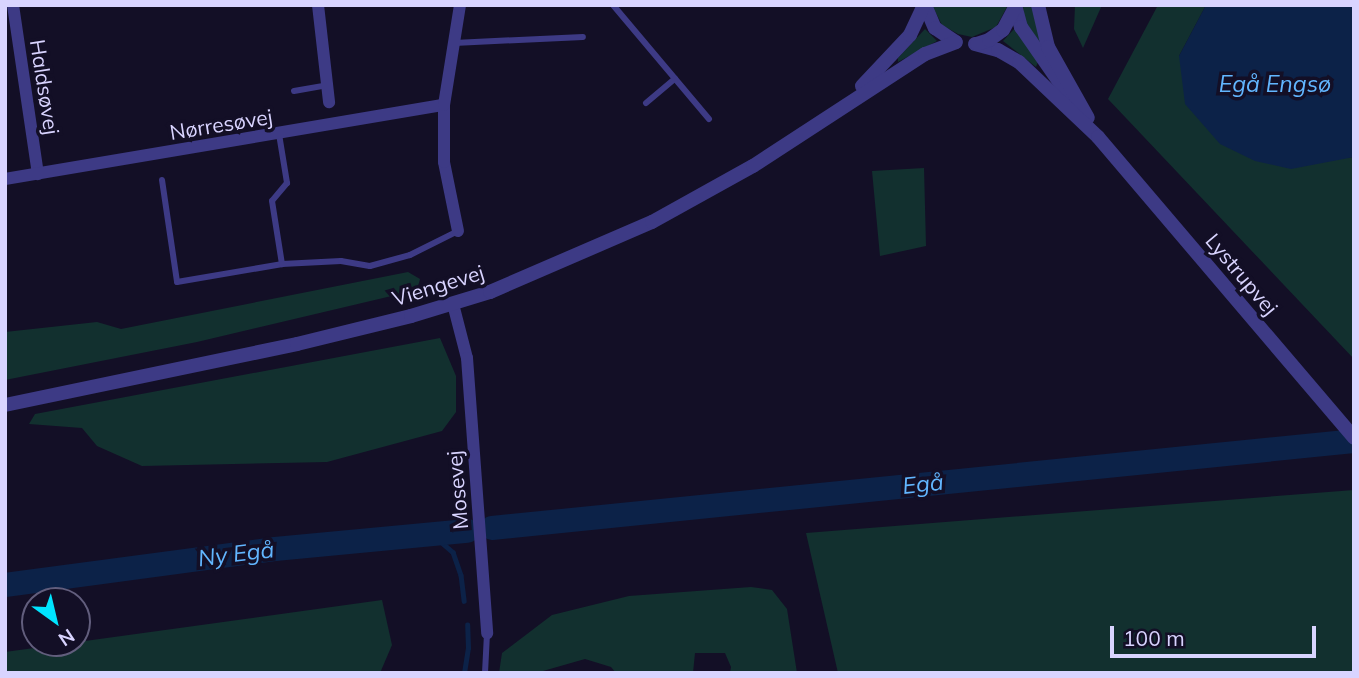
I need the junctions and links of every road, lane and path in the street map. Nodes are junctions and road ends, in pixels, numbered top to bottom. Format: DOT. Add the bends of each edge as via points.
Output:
graph roads {
  1 [pos="13,5"];
  2 [pos="318,5"];
  3 [pos="460,5"];
  4 [pos="612,5"];
  5 [pos="924,5"];
  6 [pos="1015,5"];
  7 [pos="1038,5"];
  8 [pos="583,37"];
  9 [pos="956,42"];
  10 [pos="454,43"];
  11 [pos="975,44"];
  12 [pos="675,79"];
  13 [pos="327,85"];
  14 [pos="294,91"];
  15 [pos="328,102"];
  16 [pos="646,103"];
  17 [pos="844,104"];
  18 [pos="444,105"];
  19 [pos="1088,118"];
  20 [pos="709,119"];
  21 [pos="279,134"];
  22 [pos="1098,137"];
  23 [pos="38,174"];
  24 [pos="5,179"];
  25 [pos="162,180"];
  26 [pos="458,231"];
  27 [pos="282,264"];
  28 [pos="453,304"];
  29 [pos="5,405"];
  30 [pos="1354,438"];
  31 [pos="487,633"];
  32 [pos="485,673"];
  1 -- 23 [label="street, Haldsøvej"];
  2 -- 13 [label="street"];
  3 -- 10 [label="street"];
  4 -- 12 [label="lane"];
  5 -- 9 [label="street" via="935,28"];
  5 -- 17 [label="street, Viengevej" via="910,35"];
  6 -- 11 [label="street" via="999,33"];
  6 -- 19 [label="street, Lystrupvej" via="1017,19 1031,43"];
  7 -- 19 [label="street" via="1048,47"];
  8 -- 10 [label="lane"];
  9 -- 11 [label="street, Lystrupvej"];
  9 -- 17 [label="street, Viengevej" via="925,54"];
  10 -- 18 [label="street"];
  11 -- 22 [label="street, Lystrupvej" via="1024,65"];
  12 -- 16 [label="lane"];
  12 -- 20 [label="lane"];
  13 -- 14 [label="lane"];
  13 -- 15 [label="street"];
  17 -- 28 [label="street, Viengevej" via="753,166 652,222 582,255"];
  18 -- 21 [label="street, Nørresøvej"];
  18 -- 26 [label="street" via="444,162"];
  19 -- 22 [label="street, Lystrupvej"];
  21 -- 23 [label="street, Nørresøvej"];
  21 -- 27 [label="lane" via="287,183 272,201"];
  22 -- 30 [label="street, Lystrupvej"];
  23 -- 24 [label="street, Nørresøvej"];
  25 -- 27 [label="lane" via="177,282"];
  26 -- 27 [label="lane" via="410,255 370,266 341,261"];
  28 -- 29 [label="street, Viengevej" via="284,347"];
  28 -- 31 [label="street, Mosevej" via="467,358"];
  31 -- 32 [label="lane, Mosevej"];
}
